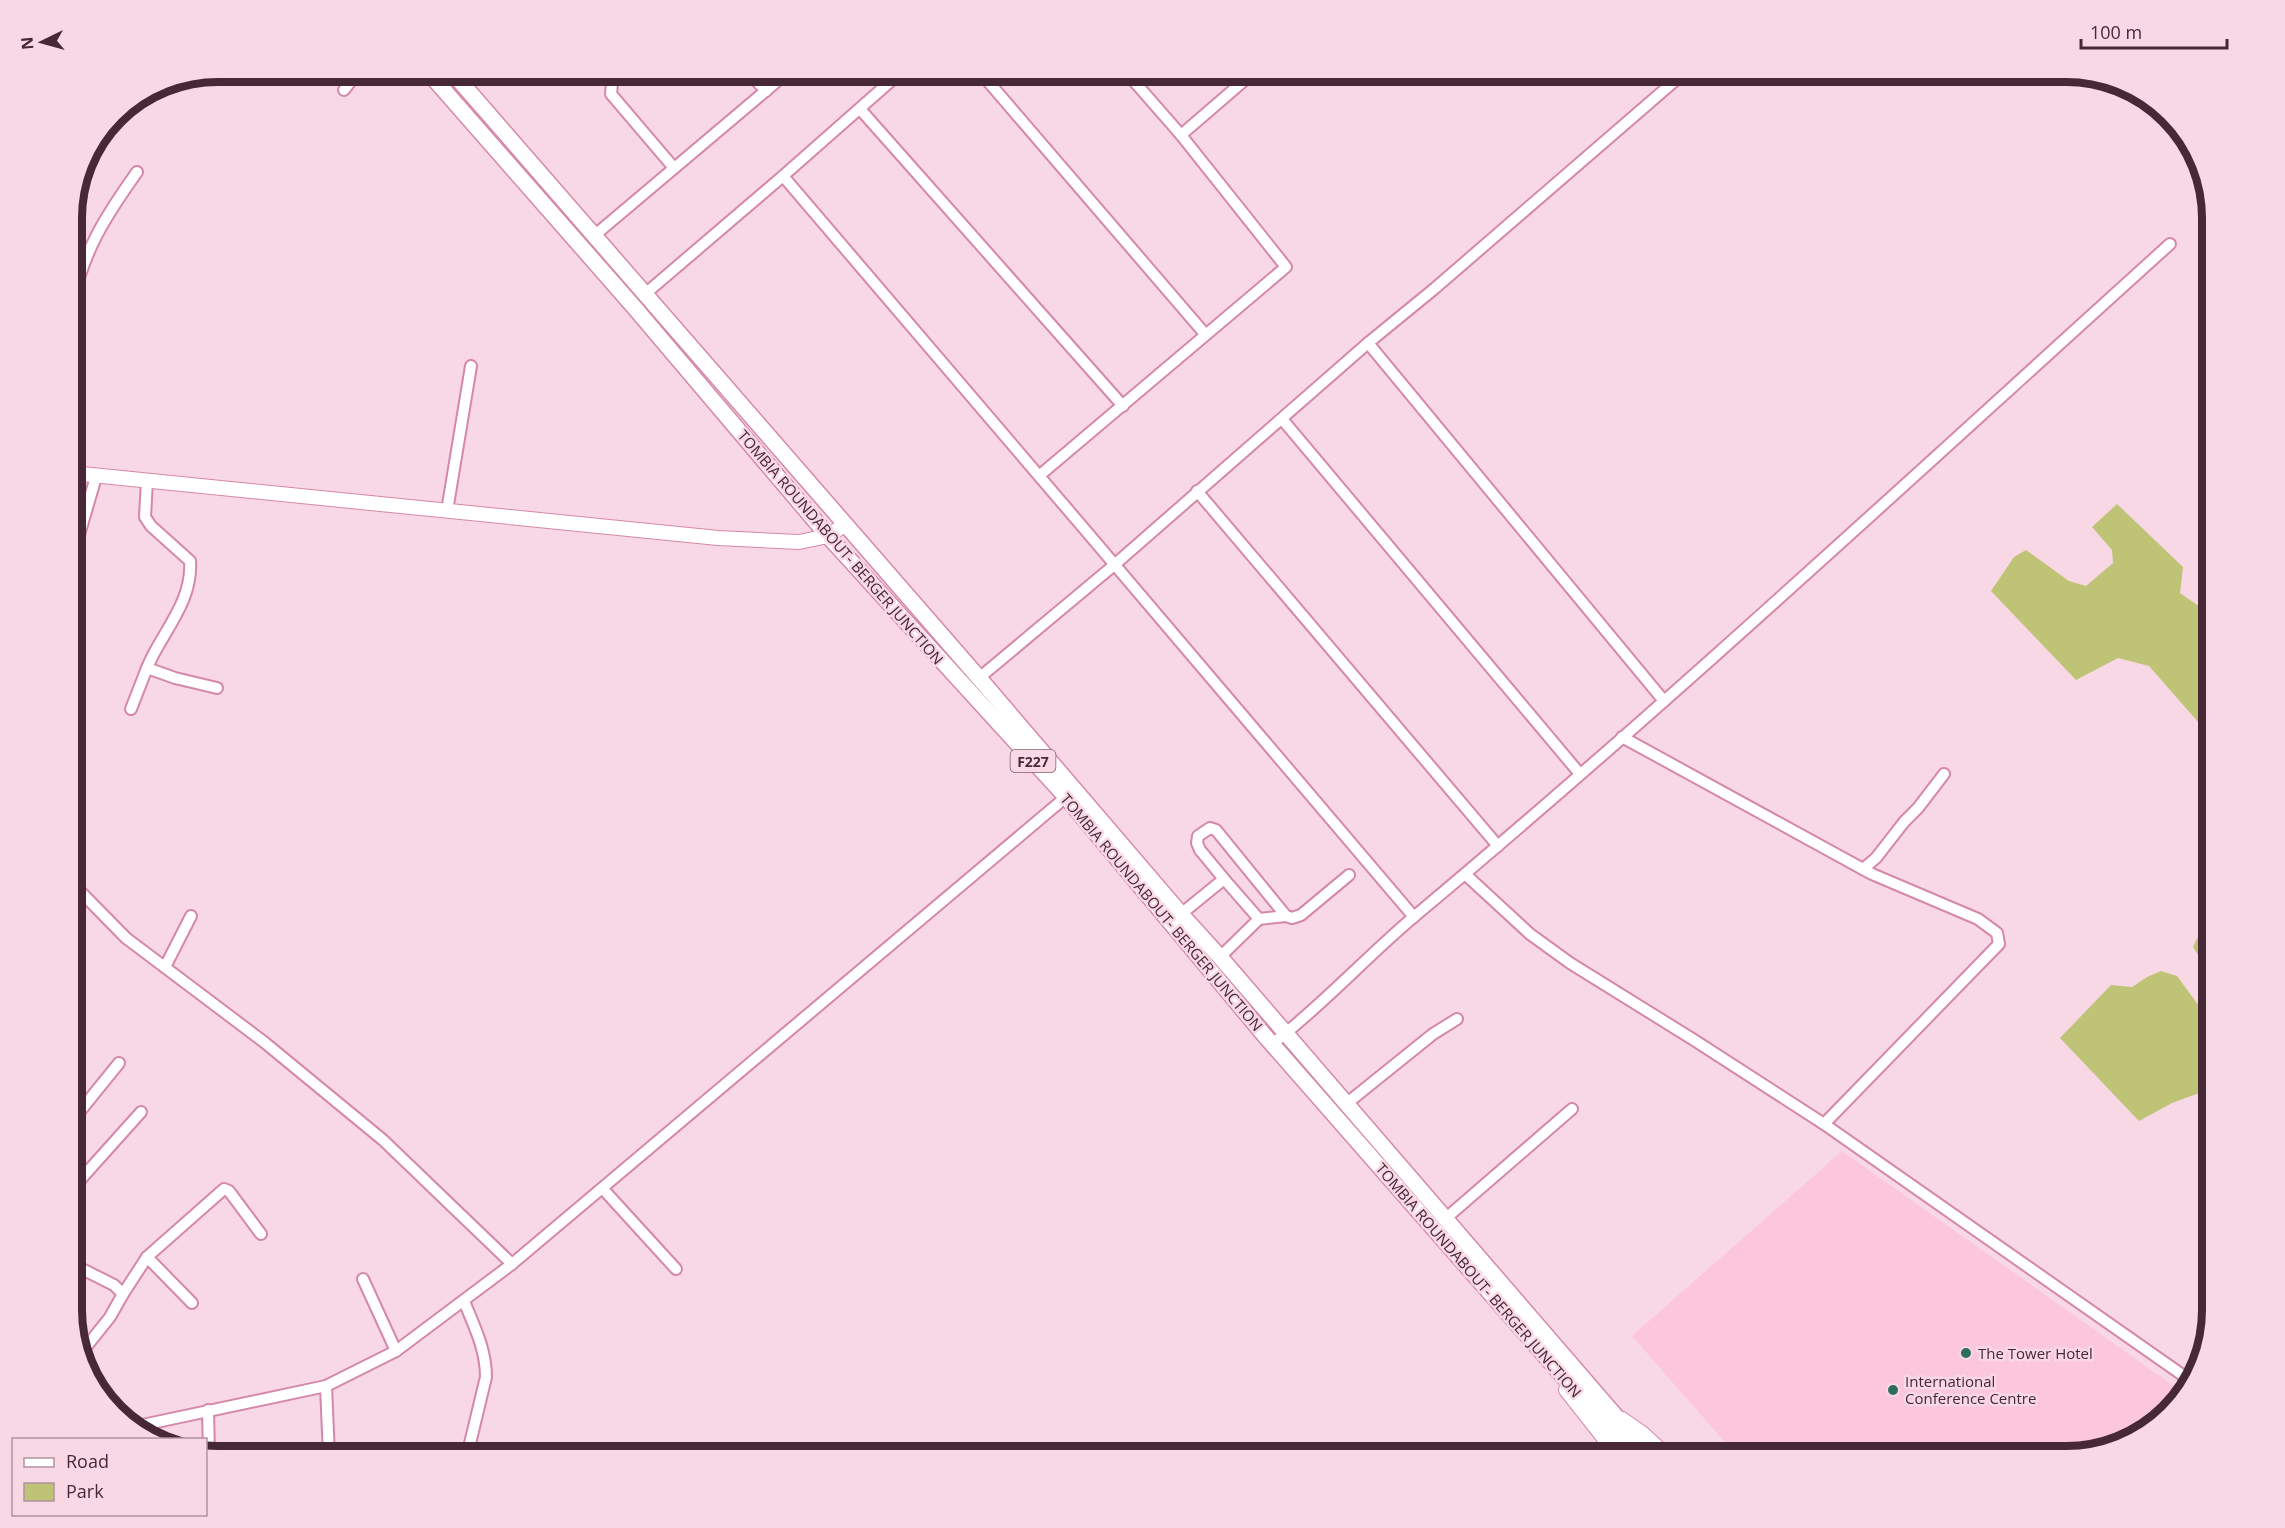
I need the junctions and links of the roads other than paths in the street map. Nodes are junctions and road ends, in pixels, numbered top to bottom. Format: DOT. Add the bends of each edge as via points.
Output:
graph roads {
  1 [pos="350,82"];
  2 [pos="437,82"];
  3 [pos="461,82"];
  4 [pos="612,82"];
  5 [pos="757,82"];
  6 [pos="776,82"];
  7 [pos="890,82"];
  8 [pos="989,82"];
  9 [pos="1135,82"];
  10 [pos="1242,82"];
  11 [pos="1673,82"];
  12 [pos="344,90"];
  13 [pos="766,91"];
  14 [pos="860,109"];
  15 [pos="1181,135"];
  16 [pos="674,168"];
  17 [pos="136,172"];
  18 [pos="783,176"];
  19 [pos="595,235"];
  20 [pos="2170,244"];
  21 [pos="83,268"];
  22 [pos="645,294"];
  23 [pos="1205,334"];
  24 [pos="1368,343"];
  25 [pos="471,366"];
  26 [pos="1123,406"];
  27 [pos="1282,419"];
  28 [pos="83,475"];
  29 [pos="1040,475"];
  30 [pos="96,477"];
  31 [pos="147,481"];
  32 [pos="1197,491"];
  33 [pos="447,511"];
  34 [pos="83,521"];
  35 [pos="844,525"];
  36 [pos="828,536"];
  37 [pos="1113,566"];
  38 [pos="147,668"];
  39 [pos="979,678"];
  40 [pos="217,688"];
  41 [pos="1664,701"];
  42 [pos="130,709"];
  43 [pos="1622,737"];
  44 [pos="1580,774"];
  45 [pos="1944,774"];
  46 [pos="1066,797"];
  47 [pos="1498,846"];
  48 [pos="1863,869"];
  49 [pos="1349,875"];
  50 [pos="1466,875"];
  51 [pos="1224,879"];
  52 [pos="83,894"];
  53 [pos="1181,914"];
  54 [pos="191,916"];
  55 [pos="1286,916"];
  56 [pos="1414,917"];
  57 [pos="1259,920"];
  58 [pos="1220,957"];
  59 [pos="165,967"];
  60 [pos="1457,1019"];
  61 [pos="1286,1034"];
  62 [pos="1272,1044"];
  63 [pos="119,1063"];
  64 [pos="1346,1104"];
  65 [pos="83,1107"];
  66 [pos="1572,1109"];
  67 [pos="141,1113"];
  68 [pos="1824,1124"];
  69 [pos="83,1177"];
  70 [pos="603,1189"];
  71 [pos="1445,1219"];
  72 [pos="261,1233"];
  73 [pos="147,1257"];
  74 [pos="512,1264"];
  75 [pos="676,1269"];
  76 [pos="83,1270"];
  77 [pos="363,1279"];
  78 [pos="123,1294"];
  79 [pos="464,1301"];
  80 [pos="192,1303"];
  81 [pos="88,1345"];
  82 [pos="396,1351"];
  83 [pos="1556,1369"];
  84 [pos="2184,1376"];
  85 [pos="326,1386"];
  86 [pos="208,1410"];
  87 [pos="1612,1412"];
  88 [pos="145,1424"];
  89 [pos="209,1445"];
  90 [pos="329,1446"];
  91 [pos="469,1446"];
  92 [pos="1610,1446"];
  93 [pos="1623,1446"];
  94 [pos="1641,1446"];
  95 [pos="1656,1446"];
  1 -- 12 [label="street"];
  2 -- 36 [label="main road, TOMBIA ROUNDABOUT- BERGER JUNCTION / F227"];
  3 -- 19 [label="main road, TOMBIA ROUNDABOUT- BERGER JUNCTION / F227"];
  4 -- 16 [label="street" via="611,94"];
  5 -- 13 [label="street"];
  6 -- 13 [label="street"];
  7 -- 14 [label="street"];
  8 -- 23 [label="street"];
  9 -- 15 [label="street"];
  10 -- 15 [label="street"];
  11 -- 24 [label="street"];
  13 -- 16 [label="street"];
  14 -- 18 [label="street"];
  14 -- 26 [label="street"];
  15 -- 23 [label="street" via="1286,267"];
  16 -- 19 [label="street"];
  17 -- 21 [label="street" via="95,235"];
  18 -- 22 [label="street"];
  18 -- 29 [label="street"];
  19 -- 22 [label="main road, TOMBIA ROUNDABOUT- BERGER JUNCTION / F227"];
  20 -- 41 [label="street"];
  22 -- 35 [label="main road, TOMBIA ROUNDABOUT- BERGER JUNCTION / F227"];
  23 -- 26 [label="street"];
  24 -- 27 [label="street"];
  24 -- 41 [label="street"];
  25 -- 33 [label="street"];
  26 -- 29 [label="street"];
  27 -- 32 [label="street"];
  27 -- 44 [label="street"];
  28 -- 30 [label="street"];
  29 -- 37 [label="street"];
  30 -- 31 [label="street"];
  30 -- 34 [label="street"];
  31 -- 33 [label="street"];
  31 -- 38 [label="street" via="145,517 190,561 191,573 177,618"];
  32 -- 37 [label="street"];
  32 -- 47 [label="street"];
  33 -- 36 [label="street" via="718,538 799,542"];
  35 -- 36 [label="street"];
  35 -- 39 [label="main road, TOMBIA ROUNDABOUT- BERGER JUNCTION / F227"];
  36 -- 46 [label="main road, TOMBIA ROUNDABOUT- BERGER JUNCTION / F227"];
  37 -- 39 [label="street"];
  37 -- 56 [label="street"];
  38 -- 40 [label="street"];
  38 -- 42 [label="street"];
  39 -- 53 [label="main road, TOMBIA ROUNDABOUT- BERGER JUNCTION / F227"];
  41 -- 43 [label="street"];
  43 -- 44 [label="street"];
  43 -- 48 [label="street"];
  44 -- 47 [label="street"];
  45 -- 48 [label="street"];
  46 -- 62 [label="main road, TOMBIA ROUNDABOUT- BERGER JUNCTION / F227"];
  46 -- 70 [label="street"];
  47 -- 50 [label="street"];
  48 -- 68 [label="street" via="1978,919 1997,933 1999,944"];
  49 -- 55 [label="street" via="1302,915"];
  50 -- 56 [label="street"];
  50 -- 68 [label="street" via="1530,934 1570,963"];
  51 -- 53 [label="street"];
  51 -- 55 [label="street" via="1198,847 1198,837 1210,828 1216,830"];
  51 -- 57 [label="street"];
  52 -- 59 [label="street" via="126,938"];
  53 -- 58 [label="main road, TOMBIA ROUNDABOUT- BERGER JUNCTION / F227"];
  54 -- 59 [label="street"];
  55 -- 57 [label="street"];
  56 -- 61 [label="street"];
  57 -- 58 [label="street"];
  58 -- 61 [label="main road, TOMBIA ROUNDABOUT- BERGER JUNCTION / F227"];
  59 -- 74 [label="street" via="383,1140"];
  60 -- 64 [label="street"];
  61 -- 62 [label="street"];
  61 -- 64 [label="main road, TOMBIA ROUNDABOUT- BERGER JUNCTION / F227"];
  62 -- 83 [label="main road, TOMBIA ROUNDABOUT- BERGER JUNCTION / F227"];
  63 -- 65 [label="street"];
  64 -- 71 [label="main road, TOMBIA ROUNDABOUT- BERGER JUNCTION / F227"];
  66 -- 71 [label="street"];
  67 -- 69 [label="street"];
  68 -- 84 [label="street"];
  70 -- 74 [label="street"];
  70 -- 75 [label="street"];
  71 -- 87 [label="main road, TOMBIA ROUNDABOUT- BERGER JUNCTION / F227"];
  72 -- 73 [label="street" via="224,1188"];
  73 -- 78 [label="street"];
  73 -- 80 [label="street"];
  74 -- 79 [label="street"];
  76 -- 78 [label="street"];
  77 -- 82 [label="street"];
  78 -- 81 [label="street"];
  79 -- 82 [label="street"];
  79 -- 91 [label="street" via="483,1347 486,1366"];
  82 -- 85 [label="street"];
  83 -- 92 [label="street" via="1565,1389"];
  83 -- 93 [label="main road, TOMBIA ROUNDABOUT- BERGER JUNCTION / F227"];
  85 -- 86 [label="street"];
  85 -- 90 [label="street"];
  86 -- 88 [label="street"];
  86 -- 89 [label="street"];
  87 -- 94 [label="main road, TOMBIA ROUNDABOUT- BERGER JUNCTION / F227"];
  87 -- 95 [label="street"];
}
